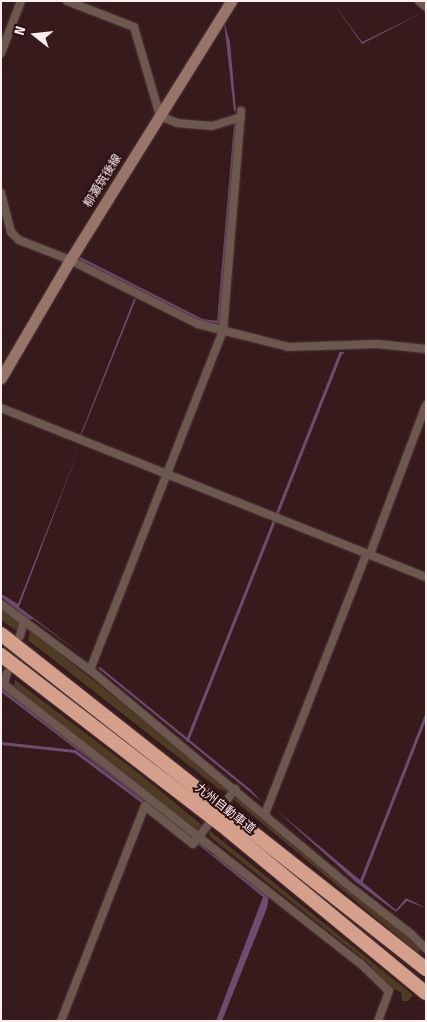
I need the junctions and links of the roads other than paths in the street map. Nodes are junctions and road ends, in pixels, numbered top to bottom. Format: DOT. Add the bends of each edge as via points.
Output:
graph roads {
  1 [pos="21,1"];
  2 [pos="67,1"];
  3 [pos="231,1"];
  4 [pos="419,1"];
  5 [pos="426,7"];
  6 [pos="1,53"];
  7 [pos="160,116"];
  8 [pos="1,193"];
  9 [pos="70,260"];
  10 [pos="223,331"];
  11 [pos="426,349"];
  12 [pos="1,378"];
  13 [pos="426,405"];
  14 [pos="1,408"];
  15 [pos="168,475"];
  16 [pos="369,554"];
  17 [pos="426,577"];
  18 [pos="1,604"];
  19 [pos="24,621"];
  20 [pos="1,634"];
  21 [pos="20,636"];
  22 [pos="1,655"];
  23 [pos="90,670"];
  24 [pos="7,673"];
  25 [pos="2,683"];
  26 [pos="235,789"];
  27 [pos="227,800"];
  28 [pos="265,814"];
  29 [pos="207,826"];
  30 [pos="200,835"];
  31 [pos="426,949"];
  32 [pos="422,967"];
  33 [pos="426,992"];
  34 [pos="61,1021"];
  35 [pos="378,1021"];
  1 -- 6 [label="street"];
  2 -- 7 [label="street" via="134,27"];
  3 -- 7 [label="main road, 柳瀬筑後線"];
  4 -- 5 [label="street"];
  7 -- 9 [label="main road, 柳瀬筑後線"];
  7 -- 10 [label="street" via="177,123 212,126 241,114"];
  8 -- 9 [label="street" via="11,232 15,236"];
  9 -- 10 [label="street" via="198,324"];
  9 -- 12 [label="main road, 柳瀬筑後線"];
  10 -- 11 [label="street" via="288,348 377,344"];
  10 -- 15 [label="street"];
  13 -- 16 [label="street"];
  14 -- 15 [label="street"];
  15 -- 16 [label="street"];
  15 -- 23 [label="street"];
  16 -- 17 [label="street"];
  16 -- 28 [label="street"];
  18 -- 19 [label="street"];
  19 -- 21 [label="street"];
  19 -- 23 [label="street"];
  20 -- 32 [label="highway, 九州自動車道"];
  22 -- 33 [label="highway, 九州自動車道" via="228,830"];
  23 -- 26 [label="street"];
  24 -- 25 [label="street"];
  25 -- 30 [label="street"];
  26 -- 27 [label="street"];
  26 -- 28 [label="street"];
  28 -- 31 [label="street"];
  29 -- 30 [label="street"];
  30 -- 34 [label="street" via="193,844 145,806"];
  30 -- 35 [label="street" via="360,963 389,991"];
}
